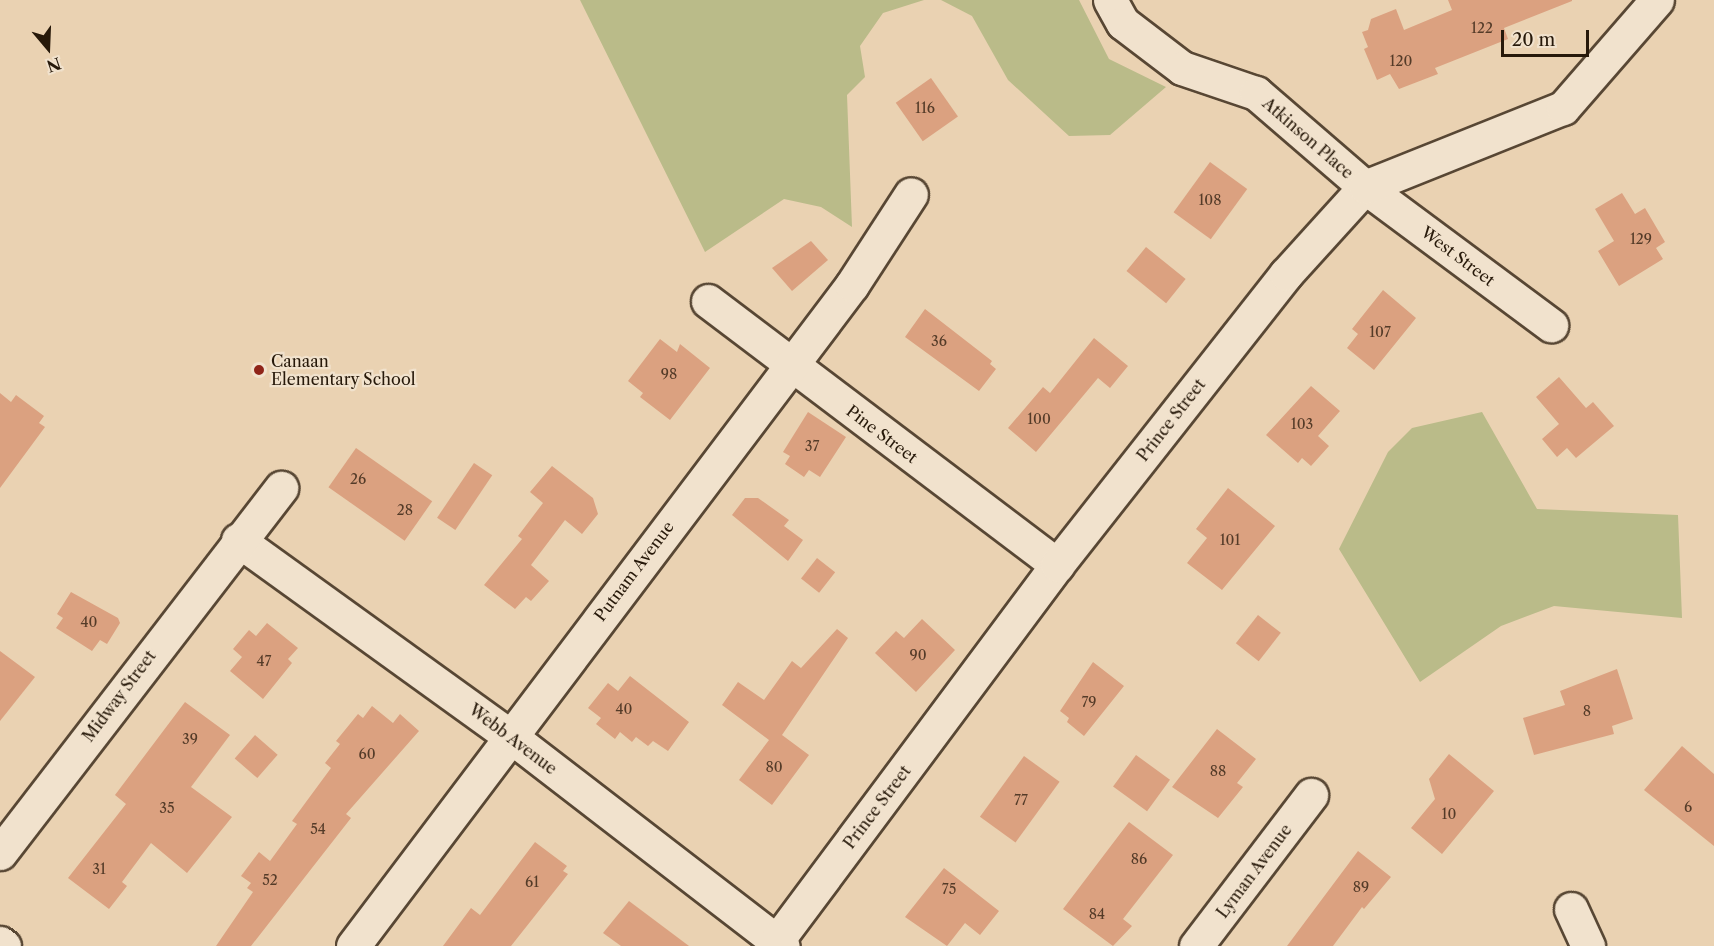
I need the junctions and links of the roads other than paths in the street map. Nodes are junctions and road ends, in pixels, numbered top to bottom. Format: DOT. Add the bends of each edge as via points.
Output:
graph roads {
  1 [pos="1110,0"];
  2 [pos="1658,0"];
  3 [pos="1365,187"];
  4 [pos="911,194"];
  5 [pos="708,301"];
  6 [pos="1551,325"];
  7 [pos="789,365"];
  8 [pos="281,488"];
  9 [pos="238,540"];
  10 [pos="1057,565"];
  11 [pos="510,736"];
  12 [pos="1311,795"];
  13 [pos="0,853"];
  14 [pos="1570,909"];
  15 [pos="778,944"];
  16 [pos="352,946"];
  17 [pos="1196,946"];
  18 [pos="1588,946"];
  1 -- 3 [label="street, Atkinson Place" via="1123,23 1182,68 1256,93"];
  2 -- 3 [label="street, Prince Street" via="1563,108"];
  3 -- 6 [label="street, West Street"];
  3 -- 10 [label="street, Prince Street" via="1286,274"];
  4 -- 7 [label="street, Putnam Avenue" via="852,285"];
  5 -- 7 [label="street, Pine Street"];
  7 -- 10 [label="street, Pine Street"];
  7 -- 11 [label="street, Putnam Avenue"];
  8 -- 9 [label="street, Midway Street"];
  9 -- 11 [label="street, Webb Avenue"];
  9 -- 13 [label="street, Midway Street"];
  10 -- 15 [label="street, Prince Street"];
  11 -- 15 [label="street, Webb Avenue"];
  11 -- 16 [label="street, Putnam Avenue"];
  12 -- 17 [label="street, Lyman Avenue"];
  14 -- 18 [label="street"];
}
